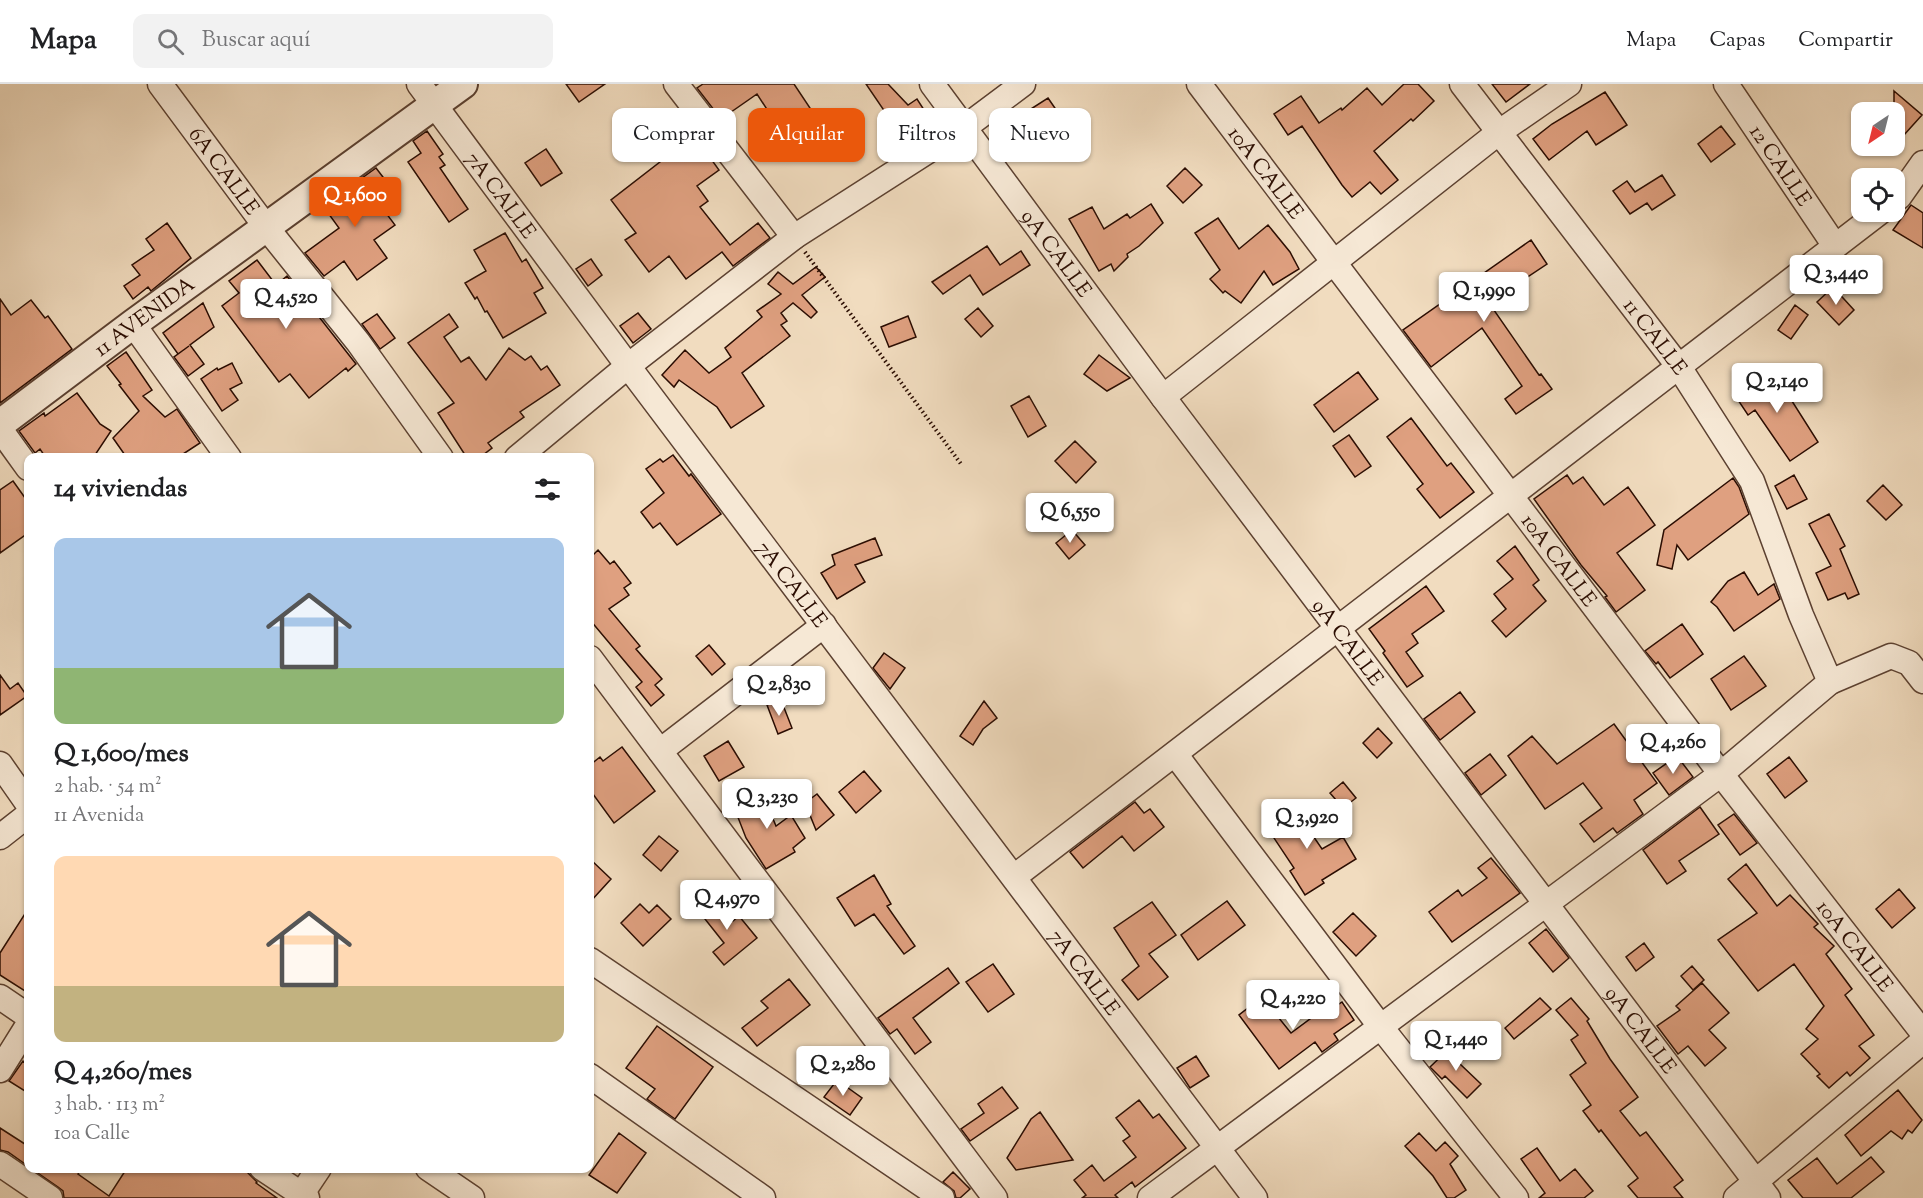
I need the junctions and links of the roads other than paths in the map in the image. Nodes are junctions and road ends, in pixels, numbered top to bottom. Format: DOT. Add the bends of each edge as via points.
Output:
graph roads {
  1 [pos="160,84"];
  2 [pos="463,84"];
  3 [pos="676,84"];
  4 [pos="932,84"];
  5 [pos="1023,84"];
  6 [pos="1199,84"];
  7 [pos="1462,84"];
  8 [pos="1569,84"];
  9 [pos="1726,84"];
  10 [pos="427,95"];
  11 [pos="949,108"];
  12 [pos="977,118"];
  13 [pos="1498,133"];
  14 [pos="977,146"];
  15 [pos="911,162"];
  16 [pos="1923,163"];
  17 [pos="1905,188"];
  18 [pos="1867,222"];
  19 [pos="266,227"];
  20 [pos="794,237"];
  21 [pos="1835,246"];
  22 [pos="1333,263"];
  23 [pos="133,324"];
  24 [pos="628,366"];
  25 [pos="1679,367"];
  26 [pos="1162,397"];
  27 [pos="0,424"];
  28 [pos="0,429"];
  29 [pos="225,453"];
  30 [pos="437,453"];
  31 [pos="523,453"];
  32 [pos="24,462"];
  33 [pos="1509,496"];
  34 [pos="824,625"];
  35 [pos="1337,629"];
  36 [pos="594,663"];
  37 [pos="1923,681"];
  38 [pos="1830,682"];
  39 [pos="660,751"];
  40 [pos="1175,754"];
  41 [pos="0,764"];
  42 [pos="1720,774"];
  43 [pos="24,798"];
  44 [pos="24,818"];
  45 [pos="0,837"];
  46 [pos="1014,877"];
  47 [pos="1544,904"];
  48 [pos="594,963"];
  49 [pos="0,997"];
  50 [pos="24,1013"];
  51 [pos="1380,1026"];
  52 [pos="24,1031"];
  53 [pos="1923,1033"];
  54 [pos="1923,1041"];
  55 [pos="0,1070"];
  56 [pos="594,1079"];
  57 [pos="1218,1148"];
  58 [pos="0,1164"];
  59 [pos="269,1173"];
  60 [pos="316,1173"];
  61 [pos="435,1173"];
  62 [pos="1762,1190"];
  63 [pos="302,1197"];
  64 [pos="50,1198"];
  65 [pos="472,1198"];
  66 [pos="763,1198"];
  67 [pos="942,1198"];
  68 [pos="995,1198"];
  69 [pos="1150,1198"];
  70 [pos="1255,1198"];
  71 [pos="1516,1198"];
  72 [pos="1736,1198"];
  1 -- 19 [label="street, 6A CALLE"];
  2 -- 10 [label="street, 11 AVENIDA"];
  3 -- 20 [label="street"];
  4 -- 11 [label="street, 9A CALLE"];
  5 -- 12 [label="street"];
  6 -- 22 [label="street, 10A CALLE"];
  7 -- 13 [label="street, 11 CALLE"];
  8 -- 13 [label="street"];
  9 -- 21 [label="street, 12 CALLE"];
  10 -- 19 [label="street, 11 AVENIDA"];
  10 -- 24 [label="street, 7A CALLE"];
  13 -- 22 [label="street"];
  13 -- 25 [label="street, 11 CALLE"];
  14 -- 26 [label="street, 9A CALLE"];
  15 -- 20 [label="street"];
  16 -- 17 [label="street"];
  18 -- 21 [label="street"];
  19 -- 23 [label="street, 11 AVENIDA"];
  19 -- 30 [label="street, 6A CALLE" via="358,342"];
  20 -- 24 [label="street"];
  21 -- 25 [label="street"];
  22 -- 26 [label="street"];
  22 -- 33 [label="street, 10A CALLE"];
  23 -- 27 [label="street, 11 AVENIDA"];
  23 -- 29 [label="street"];
  24 -- 31 [label="street"];
  24 -- 34 [label="street, 7A CALLE"];
  25 -- 33 [label="street"];
  25 -- 38 [label="street, 11 CALLE" via="1752,481"];
  26 -- 35 [label="street, 9A CALLE"];
  28 -- 32 [label="street"];
  33 -- 35 [label="street"];
  33 -- 42 [label="street, 10A CALLE"];
  34 -- 39 [label="street"];
  34 -- 46 [label="street, 7A CALLE"];
  35 -- 40 [label="street"];
  35 -- 47 [label="street, 9A CALLE"];
  36 -- 39 [label="street"];
  37 -- 38 [label="street" via="1909,663 1891,656"];
  38 -- 42 [label="street"];
  39 -- 68 [label="street"];
  40 -- 46 [label="street"];
  40 -- 51 [label="street"];
  41 -- 43 [label="street"];
  42 -- 47 [label="street"];
  42 -- 53 [label="street, 10A CALLE"];
  44 -- 45 [label="street"];
  46 -- 57 [label="street, 7A CALLE"];
  47 -- 51 [label="street"];
  47 -- 62 [label="street, 9A CALLE"];
  48 -- 67 [label="street"];
  49 -- 50 [label="street"];
  51 -- 57 [label="street"];
  51 -- 71 [label="street"];
  52 -- 55 [label="street"];
  54 -- 62 [label="street"];
  56 -- 66 [label="street"];
  57 -- 69 [label="street"];
  57 -- 70 [label="street, 7A CALLE"];
  58 -- 64 [label="street"];
  59 -- 63 [label="street"];
  60 -- 63 [label="street"];
  61 -- 65 [label="street"];
  62 -- 72 [label="street"];
}
